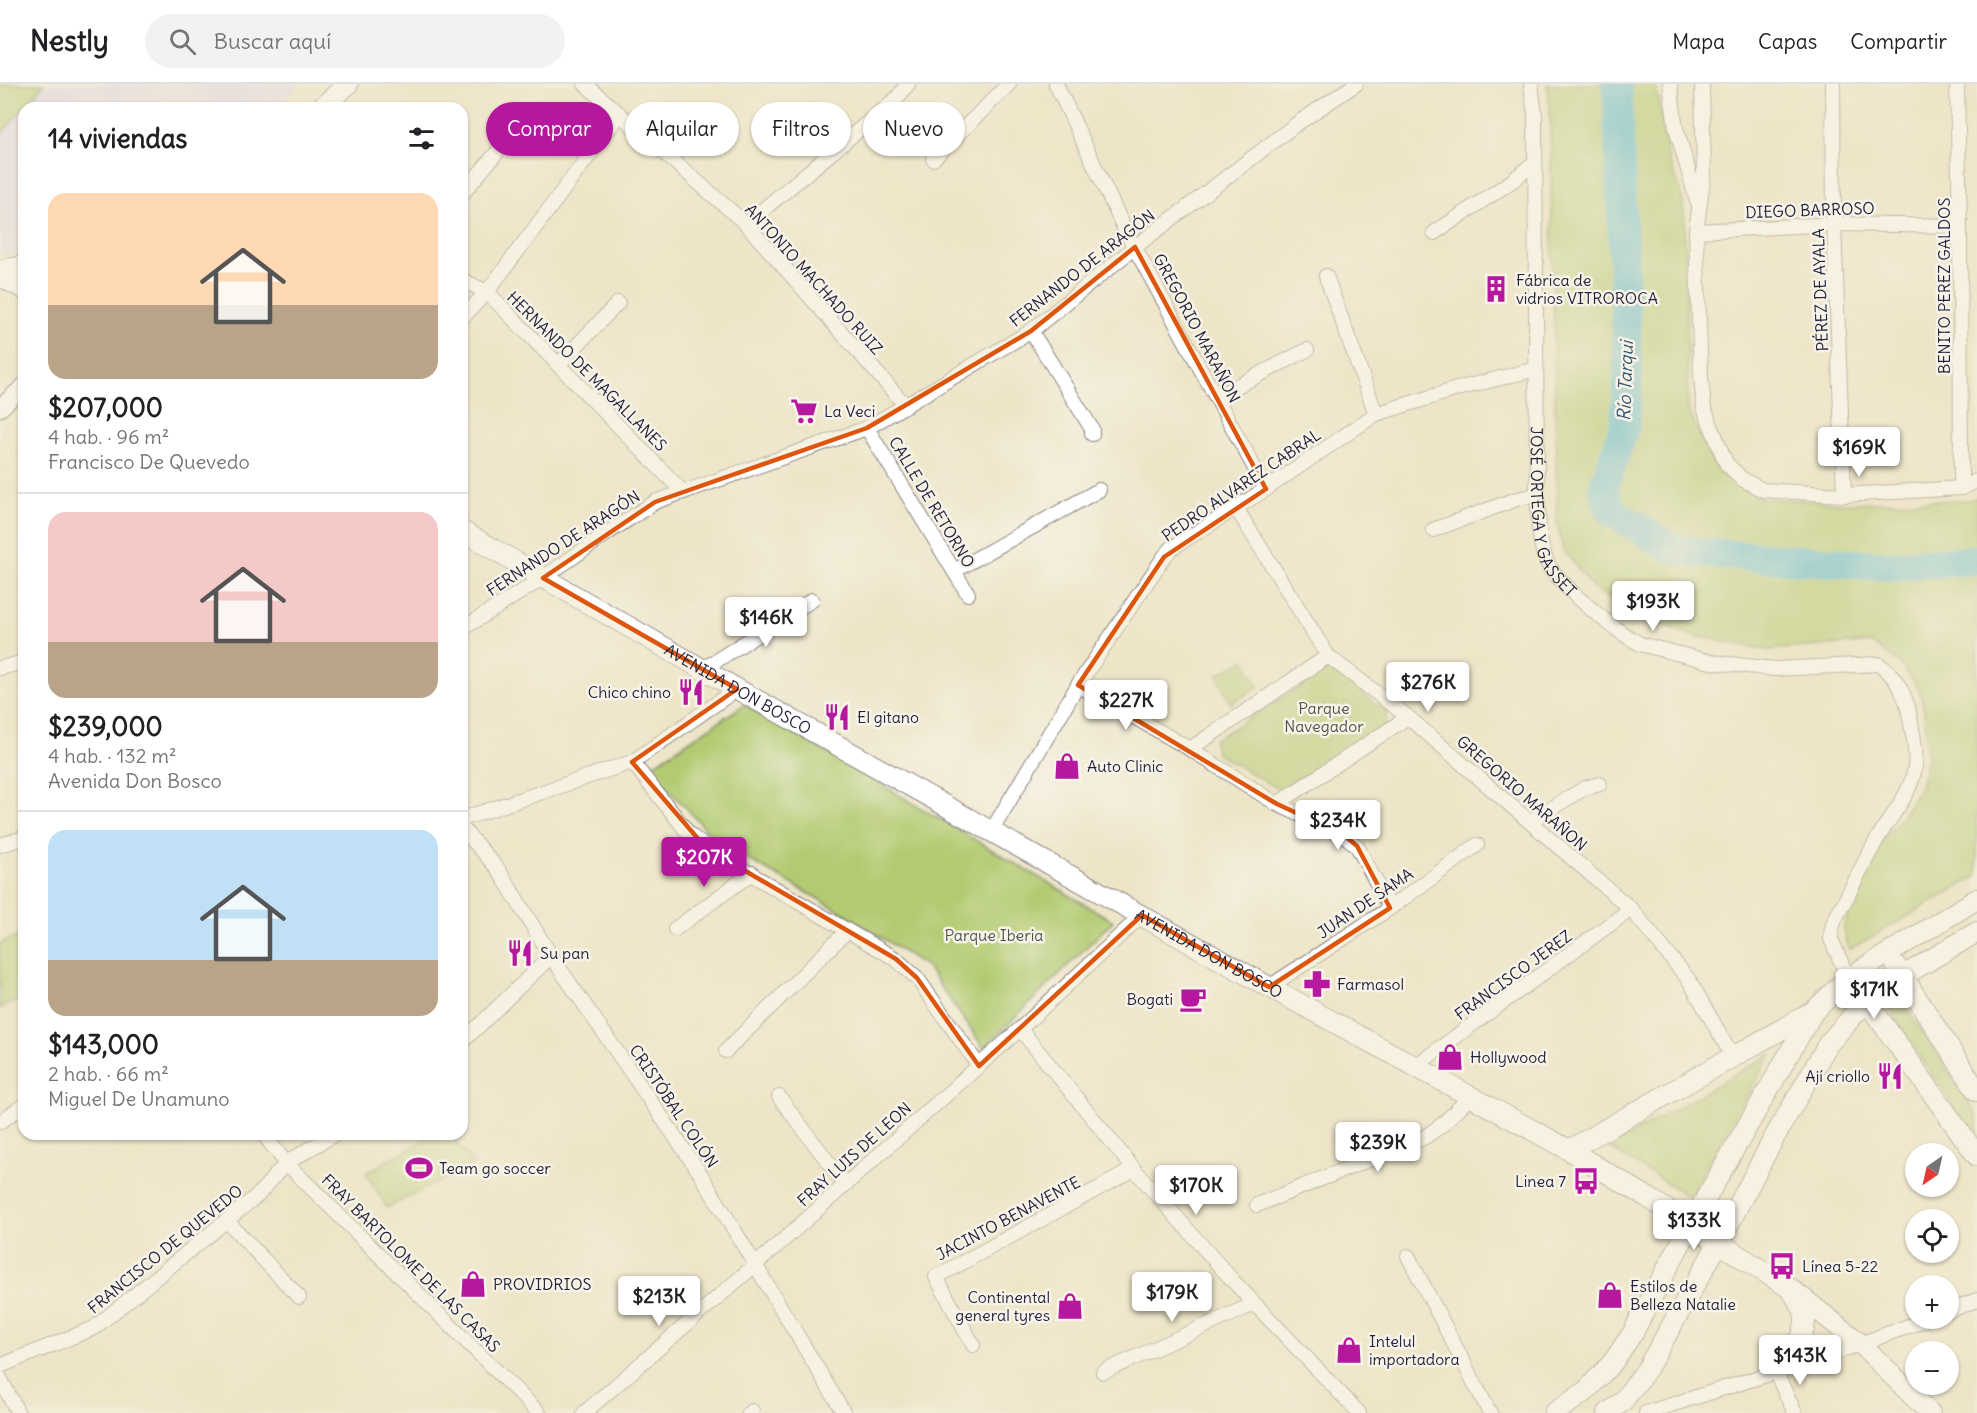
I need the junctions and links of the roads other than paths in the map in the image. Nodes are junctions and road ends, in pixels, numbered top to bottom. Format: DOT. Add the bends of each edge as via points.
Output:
graph roads {
  1 [pos="348,84"];
  2 [pos="585,84"];
  3 [pos="908,84"];
  4 [pos="1009,84"];
  5 [pos="1056,84"];
  6 [pos="1356,84"];
  7 [pos="1531,84"];
  8 [pos="1670,84"];
  9 [pos="1702,84"];
  10 [pos="1833,84"];
  11 [pos="1957,84"];
  12 [pos="328,102"];
  13 [pos="620,114"];
  14 [pos="494,156"];
  15 [pos="933,159"];
  16 [pos="1535,162"];
  17 [pos="468,187"];
  18 [pos="1699,210"];
  19 [pos="1834,224"];
  20 [pos="746,225"];
  21 [pos="1960,226"];
  22 [pos="1696,231"];
  23 [pos="1434,233"];
  24 [pos="1135,248"];
  25 [pos="18,267"];
  26 [pos="0,270"];
  27 [pos="0,276"];
  28 [pos="1326,276"];
  29 [pos="468,283"];
  30 [pos="18,286"];
  31 [pos="487,292"];
  32 [pos="618,303"];
  33 [pos="468,312"];
  34 [pos="1031,331"];
  35 [pos="1307,350"];
  36 [pos="558,365"];
  37 [pos="1536,369"];
  38 [pos="18,392"];
  39 [pos="1216,397"];
  40 [pos="906,406"];
  41 [pos="0,408"];
  42 [pos="1376,414"];
  43 [pos="867,428"];
  44 [pos="1092,434"];
  45 [pos="1977,481"];
  46 [pos="1961,488"];
  47 [pos="1266,489"];
  48 [pos="1099,490"];
  49 [pos="683,492"];
  50 [pos="1537,495"];
  51 [pos="1844,495"];
  52 [pos="1236,508"];
  53 [pos="1433,530"];
  54 [pos="468,534"];
  55 [pos="954,571"];
  56 [pos="543,578"];
  57 [pos="968,594"];
  58 [pos="812,600"];
  59 [pos="468,624"];
  60 [pos="1328,656"];
  61 [pos="18,664"];
  62 [pos="0,668"];
  63 [pos="703,669"];
  64 [pos="1078,686"];
  65 [pos="737,688"];
  66 [pos="1408,717"];
  67 [pos="1190,749"];
  68 [pos="632,762"];
  69 [pos="1600,784"];
  70 [pos="1277,804"];
  71 [pos="468,817"];
  72 [pos="1530,821"];
  73 [pos="992,830"];
  74 [pos="468,835"];
  75 [pos="18,840"];
  76 [pos="0,845"];
  77 [pos="1477,845"];
  78 [pos="752,873"];
  79 [pos="1977,899"];
  80 [pos="1390,908"];
  81 [pos="1631,909"];
  82 [pos="1142,915"];
  83 [pos="675,929"];
  84 [pos="847,931"];
  85 [pos="1977,932"];
  86 [pos="1888,954"];
  87 [pos="551,956"];
  88 [pos="1903,976"];
  89 [pos="1848,978"];
  90 [pos="1269,987"];
  91 [pos="1867,1000"];
  92 [pos="1813,1012"];
  93 [pos="1020,1029"];
  94 [pos="468,1036"];
  95 [pos="726,1051"];
  96 [pos="1733,1057"];
  97 [pos="979,1065"];
  98 [pos="1414,1067"];
  99 [pos="1977,1091"];
  100 [pos="779,1097"];
  101 [pos="1470,1097"];
  102 [pos="18,1109"];
  103 [pos="0,1122"];
  104 [pos="268,1140"];
  105 [pos="325,1140"];
  106 [pos="1569,1150"];
  107 [pos="1977,1156"];
  108 [pos="286,1163"];
  109 [pos="1134,1169"];
  110 [pos="846,1184"];
  111 [pos="1257,1205"];
  112 [pos="227,1221"];
  113 [pos="1690,1226"];
  114 [pos="1718,1244"];
  115 [pos="1408,1256"];
  116 [pos="756,1264"];
  117 [pos="1791,1289"];
  118 [pos="299,1297"];
  119 [pos="1977,1300"];
  120 [pos="1254,1304"];
  121 [pos="1959,1307"];
  122 [pos="1905,1328"];
  123 [pos="973,1345"];
  124 [pos="1862,1345"];
  125 [pos="0,1366"];
  126 [pos="1775,1371"];
  127 [pos="1103,1372"];
  128 [pos="0,1378"];
  129 [pos="18,1413"];
  130 [pos="539,1413"];
  131 [pos="584,1413"];
  132 [pos="844,1413"];
  133 [pos="1359,1413"];
  134 [pos="1490,1413"];
  135 [pos="1554,1413"];
  136 [pos="1608,1413"];
  137 [pos="1648,1413"];
  138 [pos="1795,1413"];
  139 [pos="1930,1413"];
  1 -- 12 [label="main road"];
  2 -- 13 [label="street, ANTONIO MACHADO RUIZ"];
  3 -- 20 [label="street" via="897,98"];
  4 -- 15 [label="street"];
  5 -- 24 [label="street, GREGORIO MARAÑON"];
  6 -- 24 [label="street, FERNANDO DE ARAGÓN" via="1295,124"];
  7 -- 16 [label="street, JOSÉ ORTEGA Y GASSET"];
  8 -- 18 [label="street" via="1676,128"];
  9 -- 18 [label="street" via="1704,173"];
  10 -- 19 [label="street, PÉREZ DE AYALA"];
  11 -- 21 [label="street, BENITO PEREZ GALDOS"];
  13 -- 20 [label="street, ANTONIO MACHADO RUIZ"];
  13 -- 31 [label="street"];
  14 -- 17 [label="street"];
  16 -- 23 [label="street"];
  16 -- 37 [label="street, JOSÉ ORTEGA Y GASSET"];
  18 -- 22 [label="street"];
  19 -- 21 [label="street, DIEGO BARROSO"];
  19 -- 22 [label="street, DIEGO BARROSO"];
  19 -- 51 [label="street, PÉREZ DE AYALA"];
  20 -- 40 [label="street, ANTONIO MACHADO RUIZ"];
  21 -- 46 [label="street, BENITO PEREZ GALDOS"];
  22 -- 51 [label="street" via="1704,408 1726,463 1742,479 1763,490"];
  24 -- 34 [label="street, FERNANDO DE ARAGÓN"];
  24 -- 39 [label="street, GREGORIO MARAÑON"];
  25 -- 26 [label="main road"];
  27 -- 30 [label="main road"];
  28 -- 42 [label="street"];
  29 -- 31 [label="street, HERNANDO DE MAGALLANES"];
  31 -- 33 [label="street"];
  31 -- 36 [label="street, HERNANDO DE MAGALLANES"];
  32 -- 36 [label="street"];
  34 -- 40 [label="street, FERNANDO DE ARAGÓN"];
  34 -- 44 [label="street"];
  35 -- 39 [label="street"];
  36 -- 49 [label="street, HERNANDO DE MAGALLANES"];
  37 -- 42 [label="street, PEDRO ALVAREZ CABRAL"];
  37 -- 50 [label="street, JOSÉ ORTEGA Y GASSET"];
  38 -- 41 [label="street"];
  39 -- 47 [label="street, GREGORIO MARAÑON"];
  40 -- 43 [label="street, FERNANDO DE ARAGÓN"];
  42 -- 47 [label="street, PEDRO ALVAREZ CABRAL"];
  43 -- 49 [label="street, FERNANDO DE ARAGÓN"];
  43 -- 55 [label="street, CALLE DE RETORNO"];
  45 -- 46 [label="street"];
  46 -- 51 [label="street"];
  47 -- 52 [label="street, PEDRO ALVAREZ CABRAL"];
  48 -- 55 [label="street"];
  49 -- 56 [label="street, FERNANDO DE ARAGÓN" via="655,502"];
  50 -- 53 [label="street"];
  50 -- 89 [label="street, JOSÉ ORTEGA Y GASSET" via="1540,542 1557,578 1630,639 1711,662 1775,669 1878,664 1888,671 1905,697 1915,743 1910,786 1833,926 1831,939"];
  52 -- 60 [label="street, GREGORIO MARAÑON"];
  52 -- 64 [label="street, PEDRO ALVAREZ CABRAL" via="1164,557"];
  54 -- 56 [label="main road, AVENIDA DON BOSCO"];
  55 -- 57 [label="street, CALLE DE RETORNO"];
  56 -- 59 [label="street, FERNANDO DE ARAGÓN"];
  56 -- 63 [label="main road, AVENIDA DON BOSCO"];
  58 -- 63 [label="street"];
  60 -- 66 [label="street, GREGORIO MARAÑON"];
  60 -- 67 [label="street"];
  61 -- 62 [label="street"];
  63 -- 65 [label="main road, AVENIDA DON BOSCO"];
  64 -- 67 [label="street"];
  64 -- 73 [label="street, PEDRO ALVAREZ CABRAL"];
  65 -- 68 [label="street"];
  65 -- 73 [label="main road, AVENIDA DON BOSCO"];
  66 -- 70 [label="street"];
  66 -- 72 [label="street, GREGORIO MARAÑON"];
  67 -- 70 [label="street"];
  68 -- 71 [label="street"];
  68 -- 78 [label="street" via="689,834"];
  69 -- 72 [label="street" via="1585,788"];
  70 -- 80 [label="street" via="1344,835 1357,846"];
  72 -- 81 [label="street, GREGORIO MARAÑON"];
  73 -- 82 [label="main road, AVENIDA DON BOSCO"];
  74 -- 87 [label="street, CRISTÓBAL COLÓN" via="498,869"];
  75 -- 76 [label="street"];
  77 -- 80 [label="street, JUAN DE SAMA"];
  78 -- 83 [label="street"];
  78 -- 84 [label="street"];
  79 -- 86 [label="main road"];
  80 -- 90 [label="street, JUAN DE SAMA"];
  81 -- 96 [label="street, GREGORIO MARAÑON" via="1689,980"];
  81 -- 98 [label="street, FRANCISCO JEREZ"];
  82 -- 90 [label="main road, AVENIDA DON BOSCO"];
  82 -- 93 [label="street, FRAY LUIS DE LEON"];
  84 -- 95 [label="street"];
  84 -- 97 [label="street" via="896,959 917,978"];
  85 -- 88 [label="main road"];
  86 -- 88 [label="main road"];
  86 -- 89 [label="main road"];
  87 -- 94 [label="street"];
  87 -- 116 [label="street, CRISTÓBAL COLÓN" via="700,1173"];
  88 -- 91 [label="main road"];
  88 -- 99 [label="main road"];
  89 -- 91 [label="main road, JOSÉ ORTEGA Y GASSET"];
  89 -- 92 [label="main road"];
  90 -- 98 [label="main road, AVENIDA DON BOSCO"];
  91 -- 107 [label="main road, JOSÉ ORTEGA Y GASSET"];
  91 -- 114 [label="main road" via="1828,1044"];
  92 -- 96 [label="main road"];
  92 -- 113 [label="main road"];
  93 -- 97 [label="street, FRAY LUIS DE LEON"];
  93 -- 109 [label="street"];
  96 -- 106 [label="main road"];
  97 -- 110 [label="street, FRAY LUIS DE LEON"];
  98 -- 101 [label="main road, AVENIDA DON BOSCO"];
  100 -- 110 [label="street"];
  101 -- 106 [label="main road, AVENIDA DON BOSCO"];
  101 -- 111 [label="street" via="1425,1137"];
  102 -- 103 [label="street"];
  104 -- 108 [label="street, FRAY BARTOLOME DE LAS CASAS"];
  105 -- 108 [label="street, FRANCISCO DE QUEVEDO"];
  106 -- 113 [label="main road, AVENIDA DON BOSCO"];
  108 -- 112 [label="street, FRANCISCO DE QUEVEDO" via="258,1195"];
  108 -- 130 [label="street, FRAY BARTOLOME DE LAS CASAS"];
  109 -- 120 [label="street"];
  109 -- 123 [label="street, JACINTO BENAVENTE" via="936,1276"];
  110 -- 116 [label="street, FRAY LUIS DE LEON"];
  112 -- 118 [label="street"];
  112 -- 125 [label="street, FRANCISCO DE QUEVEDO" via="94,1328"];
  113 -- 114 [label="main road, AVENIDA DON BOSCO"];
  113 -- 135 [label="main road" via="1613,1362 1585,1392"];
  114 -- 117 [label="main road, AVENIDA DON BOSCO"];
  114 -- 136 [label="main road" via="1647,1369 1623,1401"];
  115 -- 134 [label="street"];
  116 -- 131 [label="street, FRAY LUIS DE LEON"];
  116 -- 132 [label="street, CRISTÓBAL COLÓN"];
  117 -- 124 [label="main road, AVENIDA DON BOSCO"];
  117 -- 126 [label="main road" via="1804,1311 1804,1329 1798,1345"];
  119 -- 121 [label="street"];
  120 -- 127 [label="street"];
  120 -- 133 [label="street"];
  122 -- 124 [label="street"];
  124 -- 126 [label="street"];
  124 -- 139 [label="main road, AVENIDA DON BOSCO"];
  126 -- 137 [label="street"];
  126 -- 138 [label="street"];
  128 -- 129 [label="street"];
}
